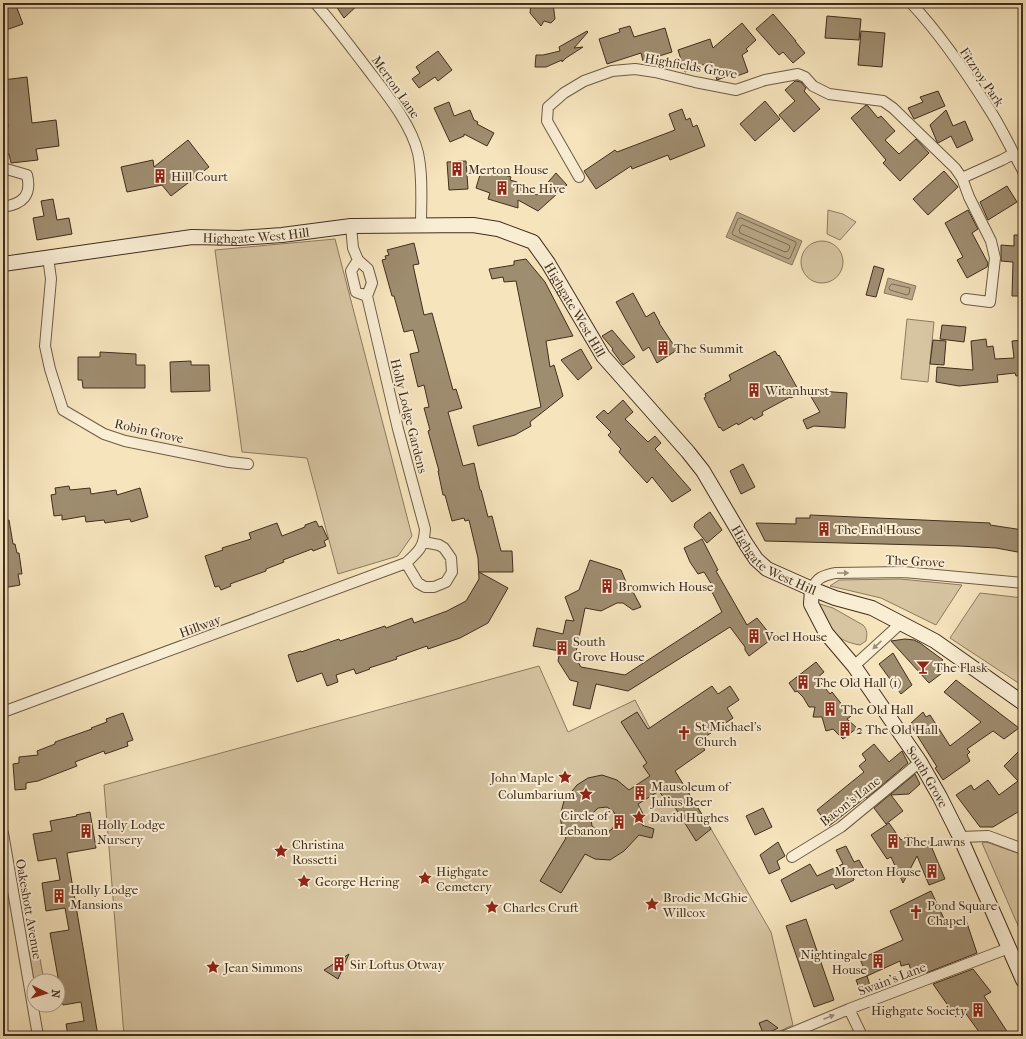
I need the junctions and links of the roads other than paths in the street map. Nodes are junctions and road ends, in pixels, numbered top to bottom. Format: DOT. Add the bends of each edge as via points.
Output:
graph roads {
  1 [pos="315,3"];
  2 [pos="911,3"];
  3 [pos="1013,154"];
  4 [pos="3,168"];
  5 [pos="1023,171"];
  6 [pos="579,177"];
  7 [pos="962,178"];
  8 [pos="3,207"];
  9 [pos="351,226"];
  10 [pos="420,226"];
  11 [pos="48,257"];
  12 [pos="358,260"];
  13 [pos="3,264"];
  14 [pos="367,296"];
  15 [pos="966,299"];
  16 [pos="248,464"];
  17 [pos="424,542"];
  18 [pos="406,563"];
  19 [pos="1023,583"];
  20 [pos="812,589"];
  21 [pos="900,624"];
  22 [pos="854,666"];
  23 [pos="1023,703"];
  24 [pos="3,712"];
  25 [pos="920,762"];
  26 [pos="3,833"];
  27 [pos="960,837"];
  28 [pos="1023,850"];
  29 [pos="792,857"];
  30 [pos="1009,948"];
  31 [pos="1023,980"];
  32 [pos="848,1009"];
  33 [pos="38,1036"];
  34 [pos="784,1036"];
  35 [pos="862,1036"];
  1 -- 10 [label="street, Merton Lane" via="375,78 409,129 418,153"];
  2 -- 3 [label="street, Fitzroy Park" via="992,112"];
  3 -- 5 [label="street, Fitzroy Park"];
  3 -- 7 [label="street"];
  4 -- 8 [label="street" via="27,174 29,183 28,194 21,201"];
  6 -- 7 [label="street, Highfields Grove" via="547,121 548,107 584,81 612,71 635,69 736,90 765,80 798,74 829,94 883,101 955,168"];
  7 -- 15 [label="street, Highfields Grove" via="969,198 991,241 995,258 990,302"];
  9 -- 10 [label="street, Highgate West Hill"];
  9 -- 11 [label="street, Highgate West Hill" via="282,236 192,237"];
  9 -- 12 [label="street, Holly Lodge Gardens" via="353,248"];
  10 -- 20 [label="street, Highgate West Hill" via="482,226 533,242 603,356 703,471 756,559 767,569"];
  11 -- 13 [label="street, Highgate West Hill"];
  11 -- 16 [label="street, Robin Grove" via="51,279 45,346 63,410 104,434 125,441"];
  12 -- 14 [label="street, Holly Lodge Gardens" via="368,269 372,283"];
  12 -- 14 [label="street" via="351,271 356,292"];
  14 -- 17 [label="street, Holly Lodge Gardens" via="398,429 425,529"];
  17 -- 18 [label="street"];
  17 -- 18 [label="street" via="439,545 451,558 452,572 446,582 434,587 425,587 418,583"];
  18 -- 24 [label="street, Hillway"];
  20 -- 19 [label="street, The Grove, one-way" via="817,580 834,573 904,572"];
  20 -- 21 [label="street, Highgate West Hill" via="872,608"];
  20 -- 22 [label="street, South Grove" via="811,604 826,633"];
  21 -- 22 [label="street, one-way"];
  21 -- 23 [label="street, Highgate West Hill" via="935,642"];
  22 -- 25 [label="street, South Grove"];
  25 -- 27 [label="street, South Grove"];
  25 -- 29 [label="street, Bacon's Lane" via="841,827"];
  26 -- 33 [label="street, Oakeshott Avenue"];
  27 -- 28 [label="street" via="988,836"];
  27 -- 30 [label="street, South Grove"];
  30 -- 31 [label="street, South Grove"];
  30 -- 32 [label="street, Swain's Lane"];
  34 -- 32 [label="street, Swain's Lane, one-way"];
  32 -- 35 [label="street"];
}
